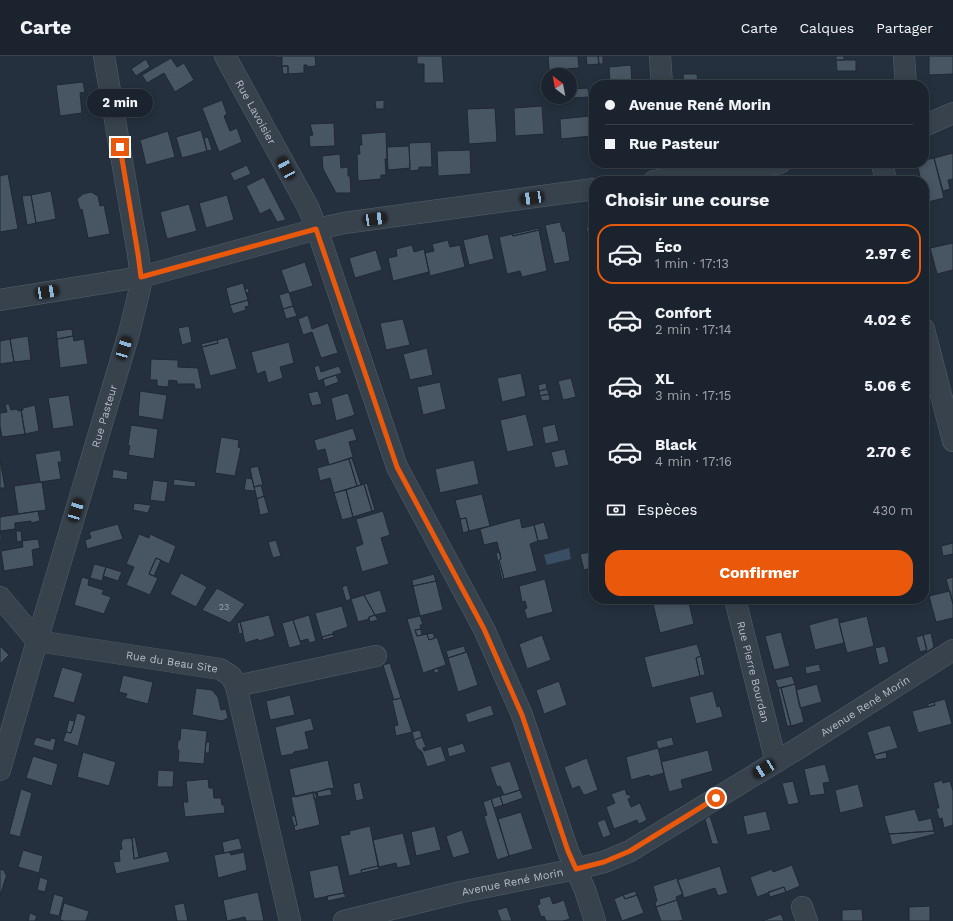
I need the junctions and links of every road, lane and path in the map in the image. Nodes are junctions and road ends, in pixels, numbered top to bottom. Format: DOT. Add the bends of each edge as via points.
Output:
graph roads {
  1 [pos="104,56"];
  2 [pos="225,56"];
  3 [pos="660,56"];
  4 [pos="904,56"];
  5 [pos="662,80"];
  6 [pos="906,80"];
  7 [pos="953,113"];
  8 [pos="929,124"];
  9 [pos="727,168"];
  10 [pos="663,174"];
  11 [pos="589,190"];
  12 [pos="316,229"];
  13 [pos="141,277"];
  14 [pos="0,300"];
  15 [pos="929,347"];
  16 [pos="953,441"];
  17 [pos="0,597"];
  18 [pos="736,604"];
  19 [pos="37,641"];
  20 [pos="953,650"];
  21 [pos="376,656"];
  22 [pos="236,686"];
  23 [pos="774,753"];
  24 [pos="0,770"];
  25 [pos="576,869"];
  26 [pos="290,921"];
  27 [pos="344,921"];
  28 [pos="595,921"];
  1 -- 13 [label="street, Rue Pasteur"];
  2 -- 12 [label="street, Rue Lavoisier" via="308,207"];
  3 -- 5 [label="street"];
  4 -- 6 [label="street"];
  7 -- 8 [label="street"];
  9 -- 10 [label="street"];
  11 -- 12 [label="street"];
  12 -- 13 [label="street"];
  12 -- 25 [label="street, Rue Lavoisier" via="397,467 484,629 522,715"];
  13 -- 14 [label="street"];
  13 -- 19 [label="street, Rue Pasteur" via="129,333"];
  15 -- 16 [label="street"];
  17 -- 19 [label="street"];
  18 -- 23 [label="street, Rue Pierre Bourdan"];
  19 -- 22 [label="street, Rue du Beau Site" via="220,669 231,676"];
  19 -- 24 [label="street, Rue Pasteur"];
  20 -- 23 [label="street, Avenue René Morin"];
  21 -- 22 [label="street"];
  22 -- 26 [label="street, Rue du Beau Site"];
  23 -- 25 [label="street, Avenue René Morin" via="630,851 604,862"];
  25 -- 27 [label="street, Avenue René Morin" via="461,892"];
  25 -- 28 [label="street, Rue Lavoisier"];
}
